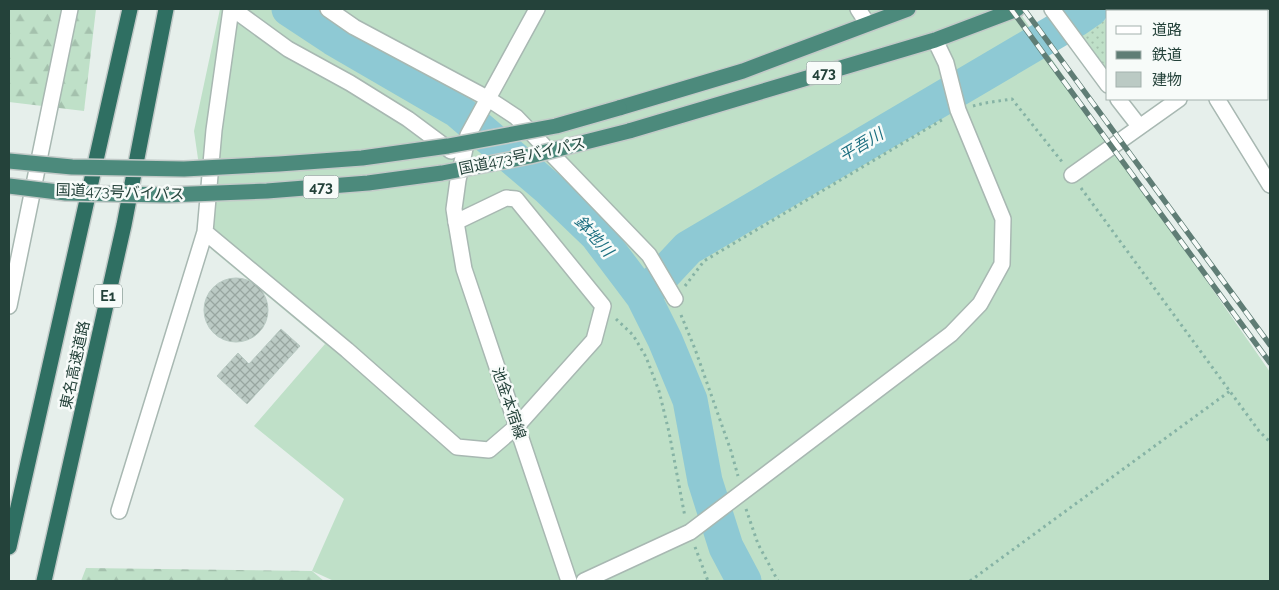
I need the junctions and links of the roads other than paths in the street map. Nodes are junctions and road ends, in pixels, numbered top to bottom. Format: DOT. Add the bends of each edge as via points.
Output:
graph roads {
  1 [pos="70,9"];
  2 [pos="130,9"];
  3 [pos="166,9"];
  4 [pos="232,9"];
  5 [pos="328,9"];
  6 [pos="537,9"];
  7 [pos="858,9"];
  8 [pos="908,9"];
  9 [pos="1017,9"];
  10 [pos="1052,9"];
  11 [pos="867,23"];
  12 [pos="935,40"];
  13 [pos="1106,82"];
  14 [pos="487,98"];
  15 [pos="1119,100"];
  16 [pos="1178,100"];
  17 [pos="1218,100"];
  18 [pos="1139,126"];
  19 [pos="463,160"];
  20 [pos="9,161"];
  21 [pos="1072,175"];
  22 [pos="9,186"];
  23 [pos="1270,186"];
  24 [pos="456,222"];
  25 [pos="205,232"];
  26 [pos="675,299"];
  27 [pos="9,306"];
  28 [pos="517,426"];
  29 [pos="119,511"];
  30 [pos="9,547"];
  31 [pos="44,581"];
  32 [pos="569,581"];
  33 [pos="584,581"];
  1 -- 27 [label="street"];
  2 -- 30 [label="highway, 東名高速道路"];
  3 -- 31 [label="highway, 東名高速道路 / E1" via="122,234"];
  4 -- 19 [label="street" via="288,49 408,120"];
  4 -- 25 [label="street" via="214,130"];
  5 -- 14 [label="street" via="354,27"];
  6 -- 14 [label="street"];
  7 -- 11 [label="street"];
  8 -- 11 [label="highway, 国道473号バイパス / 473"];
  9 -- 12 [label="highway, 国道473号バイパス / 473"];
  10 -- 13 [label="street"];
  11 -- 20 [label="highway, 国道473号バイパス / 473, bridge" via="744,70 619,108 556,126 448,146 362,158 184,169 72,167"];
  12 -- 22 [label="highway, 国道473号バイパス / 473, bridge" via="629,131 530,156 442,173 368,183 166,196 66,193"];
  12 -- 33 [label="street" via="946,62 958,110 1003,219 1002,264 980,304 951,334 690,532"];
  14 -- 19 [label="street, 池金本宿線" via="468,135"];
  14 -- 26 [label="street" via="516,117 649,255"];
  15 -- 18 [label="street"];
  16 -- 18 [label="street"];
  17 -- 23 [label="street"];
  18 -- 21 [label="street"];
  19 -- 24 [label="street, 池金本宿線" via="454,209"];
  24 -- 28 [label="street, 池金本宿線" via="464,269"];
  24 -- 28 [label="street" via="506,198 516,200 603,306 594,340"];
  25 -- 28 [label="street" via="457,447 489,450"];
  25 -- 29 [label="street"];
  28 -- 32 [label="street, 池金本宿線"];
}
